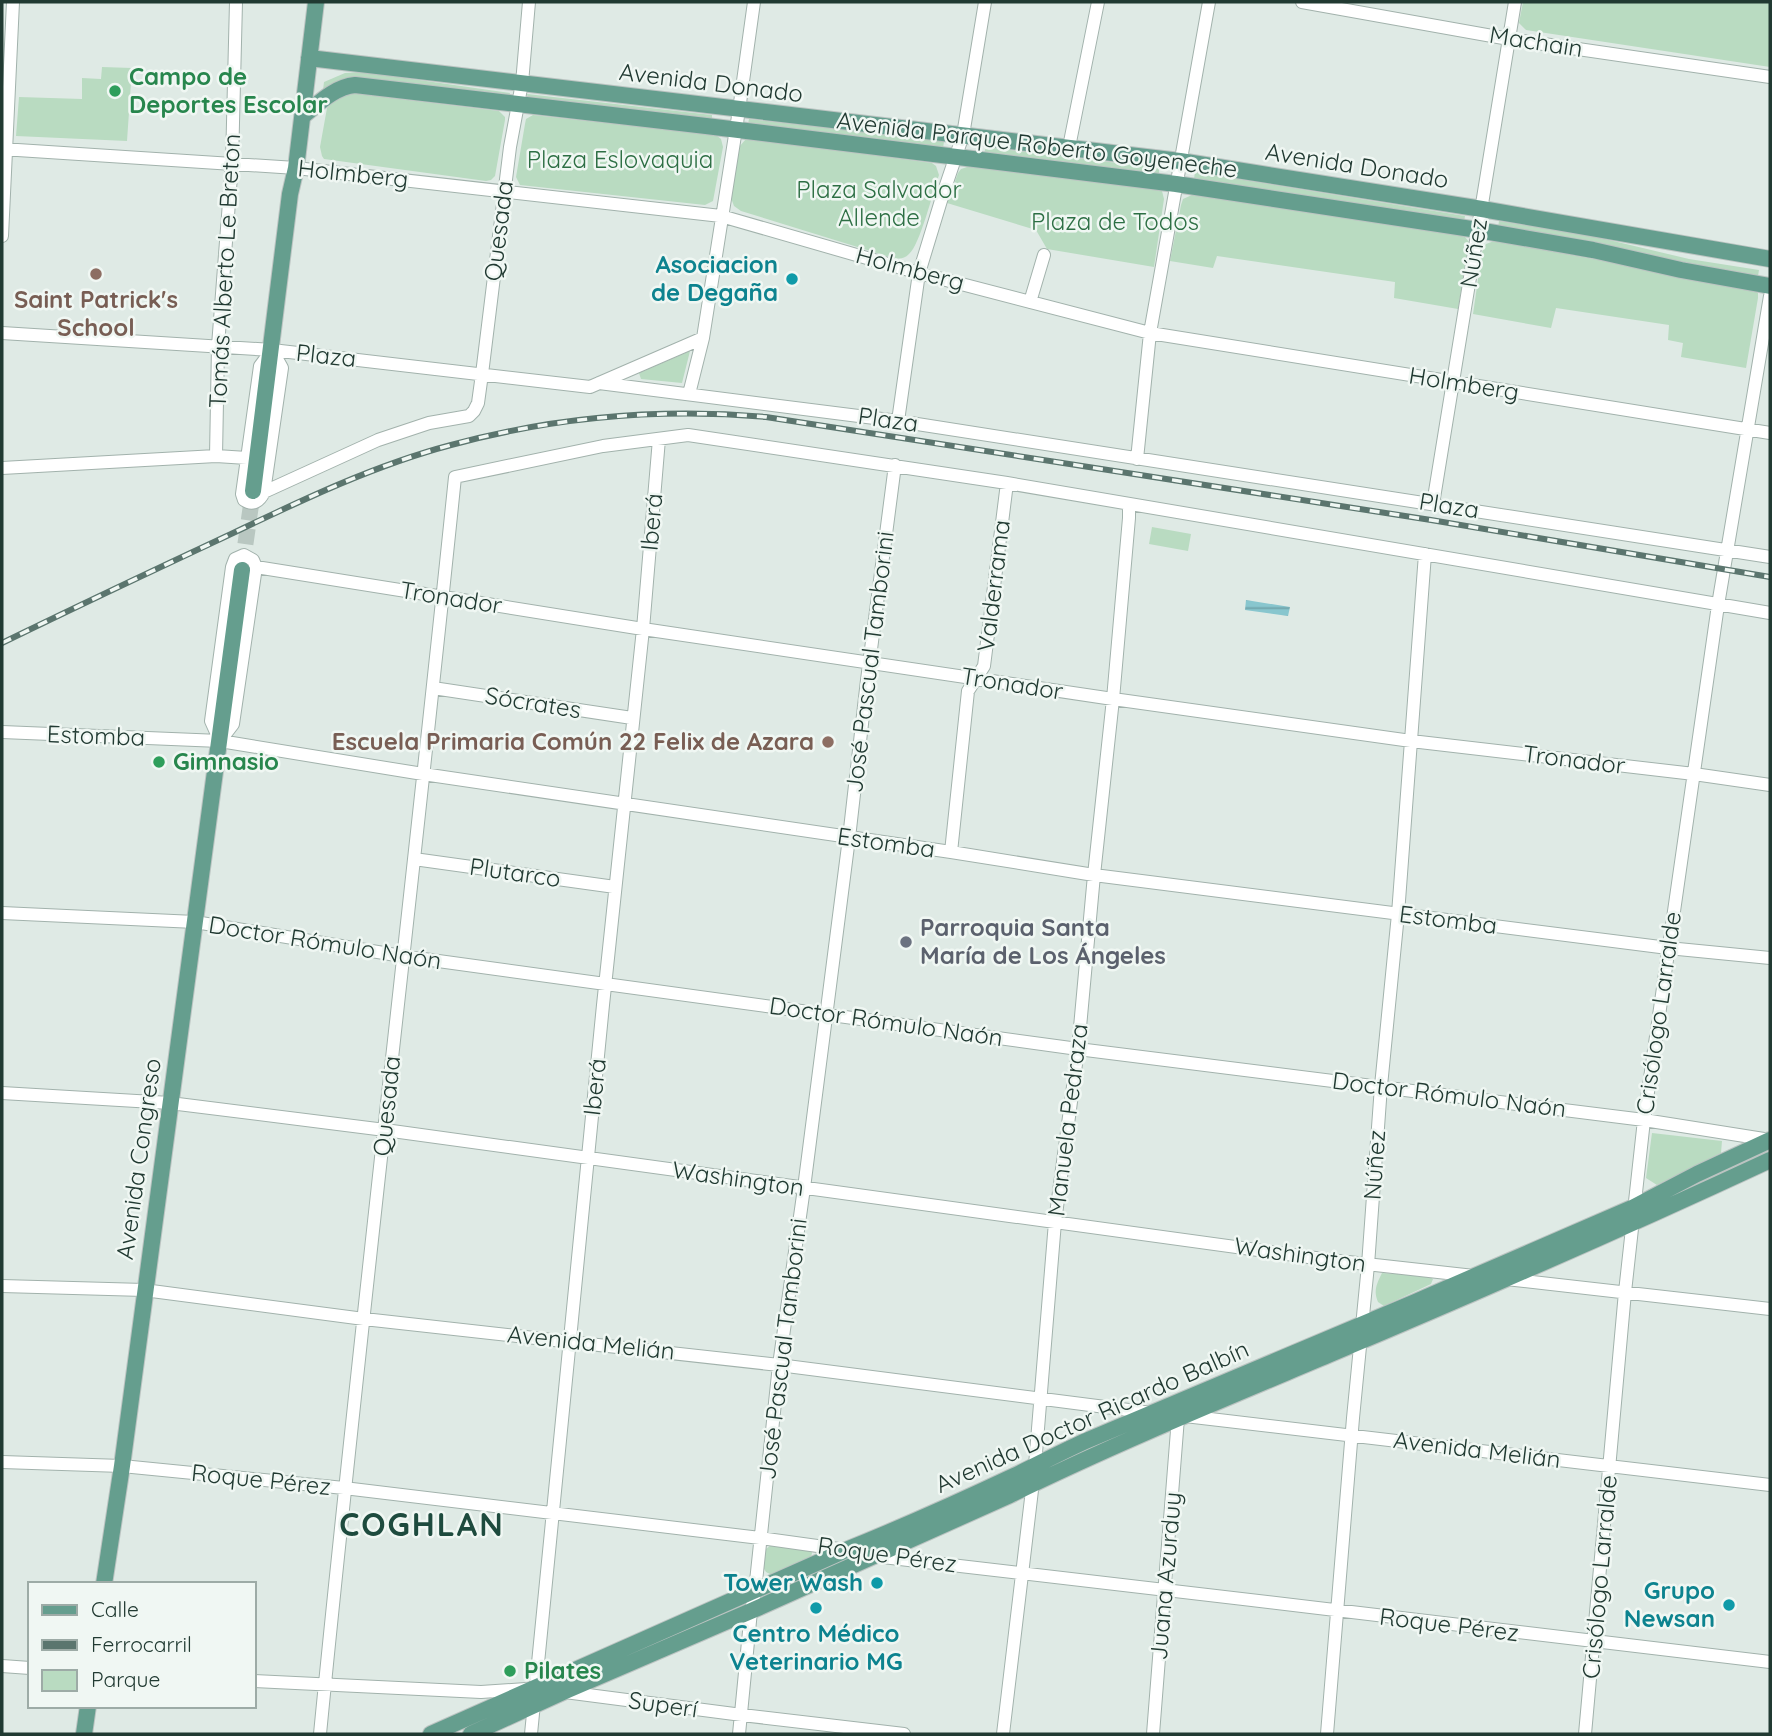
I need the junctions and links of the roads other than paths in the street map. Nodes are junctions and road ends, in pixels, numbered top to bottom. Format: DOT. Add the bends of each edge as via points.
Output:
graph roads {
  1 [pos="13,2"];
  2 [pos="236,2"];
  3 [pos="316,2"];
  4 [pos="530,2"];
  5 [pos="754,2"];
  6 [pos="985,2"];
  7 [pos="1098,2"];
  8 [pos="1209,2"];
  9 [pos="1302,2"];
  10 [pos="1515,2"];
  11 [pos="1509,38"];
  12 [pos="309,58"];
  13 [pos="1770,77"];
  14 [pos="522,83"];
  15 [pos="518,104"];
  16 [pos="739,110"];
  17 [pos="303,116"];
  18 [pos="735,130"];
  19 [pos="963,135"];
  20 [pos="1069,147"];
  21 [pos="4,149"];
  22 [pos="957,157"];
  23 [pos="1180,162"];
  24 [pos="233,163"];
  25 [pos="296,168"];
  26 [pos="1176,184"];
  27 [pos="505,191"];
  28 [pos="1482,209"];
  29 [pos="721,216"];
  30 [pos="1478,230"];
  31 [pos="2,236"];
  32 [pos="1044,255"];
  33 [pos="1770,259"];
  34 [pos="919,273"];
  35 [pos="1770,286"];
  36 [pos="1770,296"];
  37 [pos="1030,302"];
  38 [pos="2,333"];
  39 [pos="1150,333"];
  40 [pos="703,338"];
  41 [pos="218,346"];
  42 [pos="272,350"];
  43 [pos="482,374"];
  44 [pos="1453,382"];
  45 [pos="599,383"];
  46 [pos="689,394"];
  47 [pos="898,421"];
  48 [pos="1748,430"];
  49 [pos="1770,433"];
  50 [pos="659,439"];
  51 [pos="216,456"];
  52 [pos="247,458"];
  53 [pos="1137,459"];
  54 [pos="895,465"];
  55 [pos="2,468"];
  56 [pos="455,477"];
  57 [pos="1007,483"];
  58 [pos="259,491"];
  59 [pos="1433,504"];
  60 [pos="1129,505"];
  61 [pos="1728,550"];
  62 [pos="1425,554"];
  63 [pos="1770,557"];
  64 [pos="249,569"];
  65 [pos="443,596"];
  66 [pos="1718,605"];
  67 [pos="1770,613"];
  68 [pos="643,629"];
  69 [pos="869,663"];
  70 [pos="975,678"];
  71 [pos="433,688"];
  72 [pos="1113,699"];
  73 [pos="632,718"];
  74 [pos="2,732"];
  75 [pos="220,741"];
  76 [pos="1411,741"];
  77 [pos="423,774"];
  78 [pos="1694,774"];
  79 [pos="1770,785"];
  80 [pos="625,803"];
  81 [pos="849,838"];
  82 [pos="951,852"];
  83 [pos="414,859"];
  84 [pos="1094,875"];
  85 [pos="615,887"];
  86 [pos="2,914"];
  87 [pos="1398,914"];
  88 [pos="195,922"];
  89 [pos="1668,948"];
  90 [pos="402,956"];
  91 [pos="1770,958"];
  92 [pos="605,983"];
  93 [pos="826,1014"];
  94 [pos="1077,1049"];
  95 [pos="1381,1086"];
  96 [pos="2,1093"];
  97 [pos="170,1103"];
  98 [pos="1644,1120"];
  99 [pos="384,1130"];
  100 [pos="1770,1140"];
  101 [pos="588,1159"];
  102 [pos="1770,1160"];
  103 [pos="804,1188"];
  104 [pos="1634,1207"];
  105 [pos="1055,1222"];
  106 [pos="1632,1224"];
  107 [pos="1368,1265"];
  108 [pos="1474,1276"];
  109 [pos="1504,1279"];
  110 [pos="2,1286"];
  111 [pos="144,1290"];
  112 [pos="1625,1292"];
  113 [pos="1770,1309"];
  114 [pos="364,1319"];
  115 [pos="1361,1333"];
  116 [pos="569,1341"];
  117 [pos="779,1365"];
  118 [pos="1041,1400"];
  119 [pos="1152,1413"];
  120 [pos="1181,1417"];
  121 [pos="1352,1435"];
  122 [pos="2,1462"];
  123 [pos="1035,1465"];
  124 [pos="1611,1465"];
  125 [pos="122,1466"];
  126 [pos="1032,1485"];
  127 [pos="1770,1485"];
  128 [pos="344,1488"];
  129 [pos="554,1513"];
  130 [pos="760,1538"];
  131 [pos="846,1550"];
  132 [pos="874,1556"];
  133 [pos="1021,1572"];
  134 [pos="104,1582"];
  135 [pos="1165,1589"];
  136 [pos="755,1591"];
  137 [pos="751,1611"];
  138 [pos="1336,1611"];
  139 [pos="1593,1642"];
  140 [pos="1770,1662"];
  141 [pos="2,1666"];
  142 [pos="28,1668"];
  143 [pos="256,1681"];
  144 [pos="325,1685"];
  145 [pos="536,1688"];
  146 [pos="563,1692"];
  147 [pos="534,1706"];
  148 [pos="88,1708"];
  149 [pos="742,1715"];
  150 [pos="84,1734"];
  151 [pos="320,1734"];
  152 [pos="431,1734"];
  153 [pos="471,1734"];
  154 [pos="531,1734"];
  155 [pos="739,1734"];
  156 [pos="904,1734"];
  157 [pos="1003,1734"];
  158 [pos="1153,1734"];
  159 [pos="1327,1734"];
  160 [pos="1586,1734"];
  1 -- 21 [label="street"];
  2 -- 24 [label="street, Tomás Alberto Le Breton"];
  3 -- 12 [label="main road"];
  4 -- 14 [label="street, Quesada"];
  5 -- 16 [label="street"];
  6 -- 19 [label="street"];
  7 -- 20 [label="street"];
  8 -- 23 [label="street"];
  9 -- 11 [label="street, Machain"];
  10 -- 11 [label="street, Núñez"];
  11 -- 13 [label="street, Machain"];
  11 -- 28 [label="street, Núñez"];
  12 -- 14 [label="main road, Avenida Donado"];
  12 -- 17 [label="main road"];
  14 -- 15 [label="street, Quesada"];
  14 -- 16 [label="main road, Avenida Donado"];
  15 -- 17 [label="main road, Avenida Parque Roberto Goyeneche" via="348,85"];
  15 -- 18 [label="main road, Avenida Parque Roberto Goyeneche"];
  15 -- 27 [label="street, Quesada"];
  16 -- 18 [label="street"];
  16 -- 19 [label="main road, Avenida Donado"];
  17 -- 25 [label="main road"];
  18 -- 22 [label="main road, Avenida Parque Roberto Goyeneche"];
  18 -- 29 [label="street"];
  19 -- 20 [label="main road, Avenida Donado"];
  19 -- 22 [label="street"];
  20 -- 23 [label="main road, Avenida Donado"];
  21 -- 24 [label="street, Holmberg"];
  21 -- 31 [label="street"];
  22 -- 26 [label="main road, Avenida Parque Roberto Goyeneche"];
  22 -- 34 [label="street"];
  23 -- 26 [label="street"];
  23 -- 28 [label="main road, Avenida Donado"];
  24 -- 25 [label="street, Holmberg"];
  24 -- 41 [label="street, Tomás Alberto Le Breton"];
  25 -- 27 [label="street, Holmberg"];
  25 -- 42 [label="main road"];
  26 -- 30 [label="main road, Avenida Parque Roberto Goyeneche"];
  26 -- 39 [label="street"];
  27 -- 29 [label="street, Holmberg"];
  27 -- 43 [label="street, Quesada"];
  28 -- 30 [label="street, Núñez"];
  28 -- 33 [label="main road, Avenida Donado"];
  29 -- 34 [label="street, Holmberg"];
  29 -- 40 [label="street"];
  30 -- 35 [label="main road, Avenida Parque Roberto Goyeneche"];
  30 -- 44 [label="street, Núñez"];
  32 -- 37 [label="street"];
  34 -- 37 [label="street, Holmberg"];
  34 -- 47 [label="street"];
  36 -- 48 [label="street, Crisólogo Larralde"];
  37 -- 39 [label="street, Holmberg"];
  38 -- 41 [label="street, Plaza"];
  39 -- 44 [label="street, Holmberg"];
  39 -- 53 [label="street"];
  40 -- 45 [label="street"];
  40 -- 46 [label="street"];
  41 -- 42 [label="street, Plaza"];
  41 -- 51 [label="street, Tomás Alberto Le Breton"];
  42 -- 43 [label="street, Plaza"];
  42 -- 52 [label="street" via="260,366"];
  42 -- 58 [label="main road"];
  43 -- 45 [label="street, Plaza" via="590,387"];
  43 -- 58 [label="street, Quesada" via="478,403 469,416 378,440"];
  44 -- 48 [label="street, Holmberg"];
  44 -- 59 [label="street, Núñez"];
  45 -- 46 [label="street, Plaza"];
  46 -- 47 [label="street, Plaza"];
  47 -- 53 [label="street, Plaza"];
  48 -- 49 [label="street, Holmberg"];
  48 -- 61 [label="street, Crisólogo Larralde"];
  50 -- 54 [label="street, Plaza" via="688,435"];
  50 -- 56 [label="street, Plaza"];
  50 -- 68 [label="street, Iberá"];
  51 -- 52 [label="street"];
  51 -- 55 [label="street"];
  52 -- 58 [label="street" via="244,500 254,503"];
  53 -- 59 [label="street, Plaza"];
  54 -- 57 [label="street, Plaza"];
  54 -- 69 [label="street, José Pascual Tamborini"];
  56 -- 65 [label="street, Quesada"];
  57 -- 60 [label="street, Plaza"];
  57 -- 70 [label="street, Valderrama" via="984,666"];
  59 -- 61 [label="street, Plaza"];
  60 -- 62 [label="street, Plaza"];
  60 -- 72 [label="street, Manuela Pedraza"];
  61 -- 63 [label="street, Plaza"];
  61 -- 66 [label="street, Crisólogo Larralde"];
  62 -- 66 [label="street, Plaza"];
  62 -- 76 [label="street, Núñez"];
  64 -- 65 [label="street, Tronador"];
  64 -- 75 [label="main road, Avenida Congreso"];
  65 -- 68 [label="street, Tronador"];
  65 -- 71 [label="street, Quesada"];
  66 -- 67 [label="street, Plaza"];
  66 -- 78 [label="street, Crisólogo Larralde"];
  68 -- 69 [label="street, Tronador"];
  68 -- 73 [label="street, Iberá"];
  69 -- 70 [label="street, Tronador"];
  69 -- 81 [label="street, José Pascual Tamborini"];
  70 -- 72 [label="street, Tronador"];
  70 -- 82 [label="street, Valderrama" via="968,691"];
  71 -- 73 [label="street, Sócrates"];
  71 -- 77 [label="street, Quesada"];
  72 -- 76 [label="street, Tronador"];
  72 -- 84 [label="street, Manuela Pedraza"];
  73 -- 80 [label="street, Iberá"];
  74 -- 75 [label="street, Estomba"];
  75 -- 77 [label="street, Estomba"];
  75 -- 88 [label="main road, Avenida Congreso"];
  76 -- 78 [label="street, Tronador"];
  76 -- 87 [label="street, Núñez"];
  77 -- 80 [label="street, Estomba"];
  77 -- 83 [label="street, Quesada"];
  78 -- 79 [label="street, Tronador"];
  78 -- 89 [label="street, Crisólogo Larralde"];
  80 -- 81 [label="street, Estomba"];
  80 -- 85 [label="street, Iberá"];
  81 -- 82 [label="street, Estomba"];
  81 -- 93 [label="street, José Pascual Tamborini"];
  82 -- 84 [label="street, Estomba"];
  83 -- 85 [label="street, Plutarco"];
  83 -- 90 [label="street, Quesada"];
  84 -- 87 [label="street, Estomba"];
  84 -- 94 [label="street, Manuela Pedraza"];
  85 -- 92 [label="street, Iberá"];
  86 -- 88 [label="street, Doctor Rómulo Naón"];
  87 -- 89 [label="street, Estomba"];
  87 -- 95 [label="street, Núñez"];
  88 -- 90 [label="street, Doctor Rómulo Naón"];
  88 -- 97 [label="main road, Avenida Congreso"];
  89 -- 91 [label="street, Estomba"];
  89 -- 98 [label="street, Crisólogo Larralde"];
  90 -- 92 [label="street, Doctor Rómulo Naón"];
  90 -- 99 [label="street, Quesada"];
  92 -- 93 [label="street, Doctor Rómulo Naón"];
  92 -- 101 [label="street, Iberá"];
  93 -- 94 [label="street, Doctor Rómulo Naón"];
  93 -- 103 [label="street, José Pascual Tamborini"];
  94 -- 95 [label="street, Doctor Rómulo Naón"];
  94 -- 105 [label="street, Manuela Pedraza"];
  95 -- 98 [label="street, Doctor Rómulo Naón"];
  95 -- 107 [label="street, Núñez"];
  96 -- 97 [label="street, Washington"];
  97 -- 99 [label="street, Washington"];
  97 -- 111 [label="main road, Avenida Congreso"];
  98 -- 100 [label="street, Doctor Rómulo Naón"];
  98 -- 104 [label="street, Crisólogo Larralde"];
  99 -- 101 [label="street, Washington"];
  99 -- 114 [label="street, Quesada"];
  100 -- 104 [label="main road, Avenida Doctor Ricardo Balbín"];
  101 -- 103 [label="street, Washington"];
  101 -- 116 [label="street, Iberá"];
  102 -- 106 [label="main road, Avenida Doctor Ricardo Balbín"];
  103 -- 105 [label="street, Washington"];
  103 -- 117 [label="street, José Pascual Tamborini"];
  104 -- 106 [label="street, Crisólogo Larralde"];
  104 -- 108 [label="main road, Avenida Doctor Ricardo Balbín"];
  105 -- 107 [label="street, Washington"];
  105 -- 118 [label="street, Manuela Pedraza"];
  106 -- 109 [label="main road, Avenida Doctor Ricardo Balbín"];
  106 -- 112 [label="street, Crisólogo Larralde"];
  107 -- 108 [label="street, Washington"];
  107 -- 115 [label="street, Núñez"];
  108 -- 115 [label="main road, Avenida Doctor Ricardo Balbín"];
  109 -- 112 [label="street"];
  109 -- 115 [label="main road, Avenida Doctor Ricardo Balbín"];
  110 -- 111 [label="street, Avenida Melián"];
  111 -- 114 [label="street, Avenida Melián"];
  111 -- 125 [label="main road, Avenida Congreso"];
  112 -- 113 [label="street"];
  112 -- 124 [label="street, Crisólogo Larralde"];
  114 -- 116 [label="street, Avenida Melián"];
  114 -- 128 [label="street, Quesada"];
  115 -- 119 [label="main road, Avenida Doctor Ricardo Balbín"];
  115 -- 120 [label="main road, Avenida Doctor Ricardo Balbín"];
  115 -- 121 [label="street, Núñez"];
  116 -- 117 [label="street, Avenida Melián"];
  116 -- 129 [label="street, Iberá"];
  117 -- 118 [label="street, Avenida Melián"];
  117 -- 130 [label="street, José Pascual Tamborini"];
  118 -- 119 [label="street, Avenida Melián"];
  118 -- 123 [label="street, Manuela Pedraza"];
  119 -- 120 [label="street, Avenida Melián"];
  119 -- 123 [label="main road, Avenida Doctor Ricardo Balbín"];
  120 -- 121 [label="street, Avenida Melián"];
  120 -- 126 [label="main road, Avenida Doctor Ricardo Balbín"];
  120 -- 135 [label="street, Juana Azurduy"];
  121 -- 124 [label="street, Avenida Melián"];
  121 -- 138 [label="street, Núñez"];
  122 -- 125 [label="street, Roque Pérez"];
  123 -- 126 [label="street, Manuela Pedraza"];
  123 -- 131 [label="main road, Avenida Doctor Ricardo Balbín"];
  124 -- 127 [label="street, Avenida Melián"];
  124 -- 139 [label="street, Crisólogo Larralde"];
  125 -- 128 [label="street, Roque Pérez"];
  125 -- 134 [label="main road, Avenida Congreso"];
  126 -- 132 [label="main road, Avenida Doctor Ricardo Balbín"];
  126 -- 133 [label="street, Manuela Pedraza"];
  128 -- 129 [label="street, Roque Pérez"];
  128 -- 144 [label="street, Quesada"];
  129 -- 130 [label="street, Roque Pérez"];
  129 -- 145 [label="street, Iberá"];
  130 -- 131 [label="street, Roque Pérez"];
  130 -- 136 [label="street, José Pascual Tamborini"];
  131 -- 132 [label="street, Roque Pérez"];
  131 -- 136 [label="main road, Avenida Doctor Ricardo Balbín"];
  132 -- 133 [label="street, Roque Pérez"];
  132 -- 137 [label="main road, Avenida Doctor Ricardo Balbín"];
  133 -- 135 [label="street, Roque Pérez"];
  133 -- 157 [label="street, Manuela Pedraza"];
  135 -- 138 [label="street, Roque Pérez"];
  135 -- 158 [label="street, Juana Azurduy"];
  136 -- 137 [label="street, José Pascual Tamborini"];
  136 -- 145 [label="main road, Avenida Doctor Ricardo Balbín"];
  137 -- 146 [label="main road, Avenida Doctor Ricardo Balbín"];
  137 -- 149 [label="street, José Pascual Tamborini"];
  138 -- 139 [label="street, Roque Pérez"];
  138 -- 159 [label="street, Núñez"];
  139 -- 140 [label="street, Roque Pérez"];
  139 -- 160 [label="street, Crisólogo Larralde"];
  141 -- 142 [label="street"];
  143 -- 144 [label="street, Superí"];
  144 -- 145 [label="street, Superí" via="481,1692"];
  144 -- 151 [label="street, Quesada"];
  145 -- 146 [label="street, Superí"];
  145 -- 147 [label="street, Iberá"];
  145 -- 152 [label="main road, Avenida Doctor Ricardo Balbín"];
  146 -- 147 [label="main road, Avenida Doctor Ricardo Balbín"];
  146 -- 149 [label="street, Superí"];
  147 -- 153 [label="main road, Avenida Doctor Ricardo Balbín"];
  147 -- 154 [label="street, Iberá"];
  148 -- 150 [label="main road"];
  149 -- 155 [label="street, José Pascual Tamborini"];
  149 -- 156 [label="street, Superí"];
}
